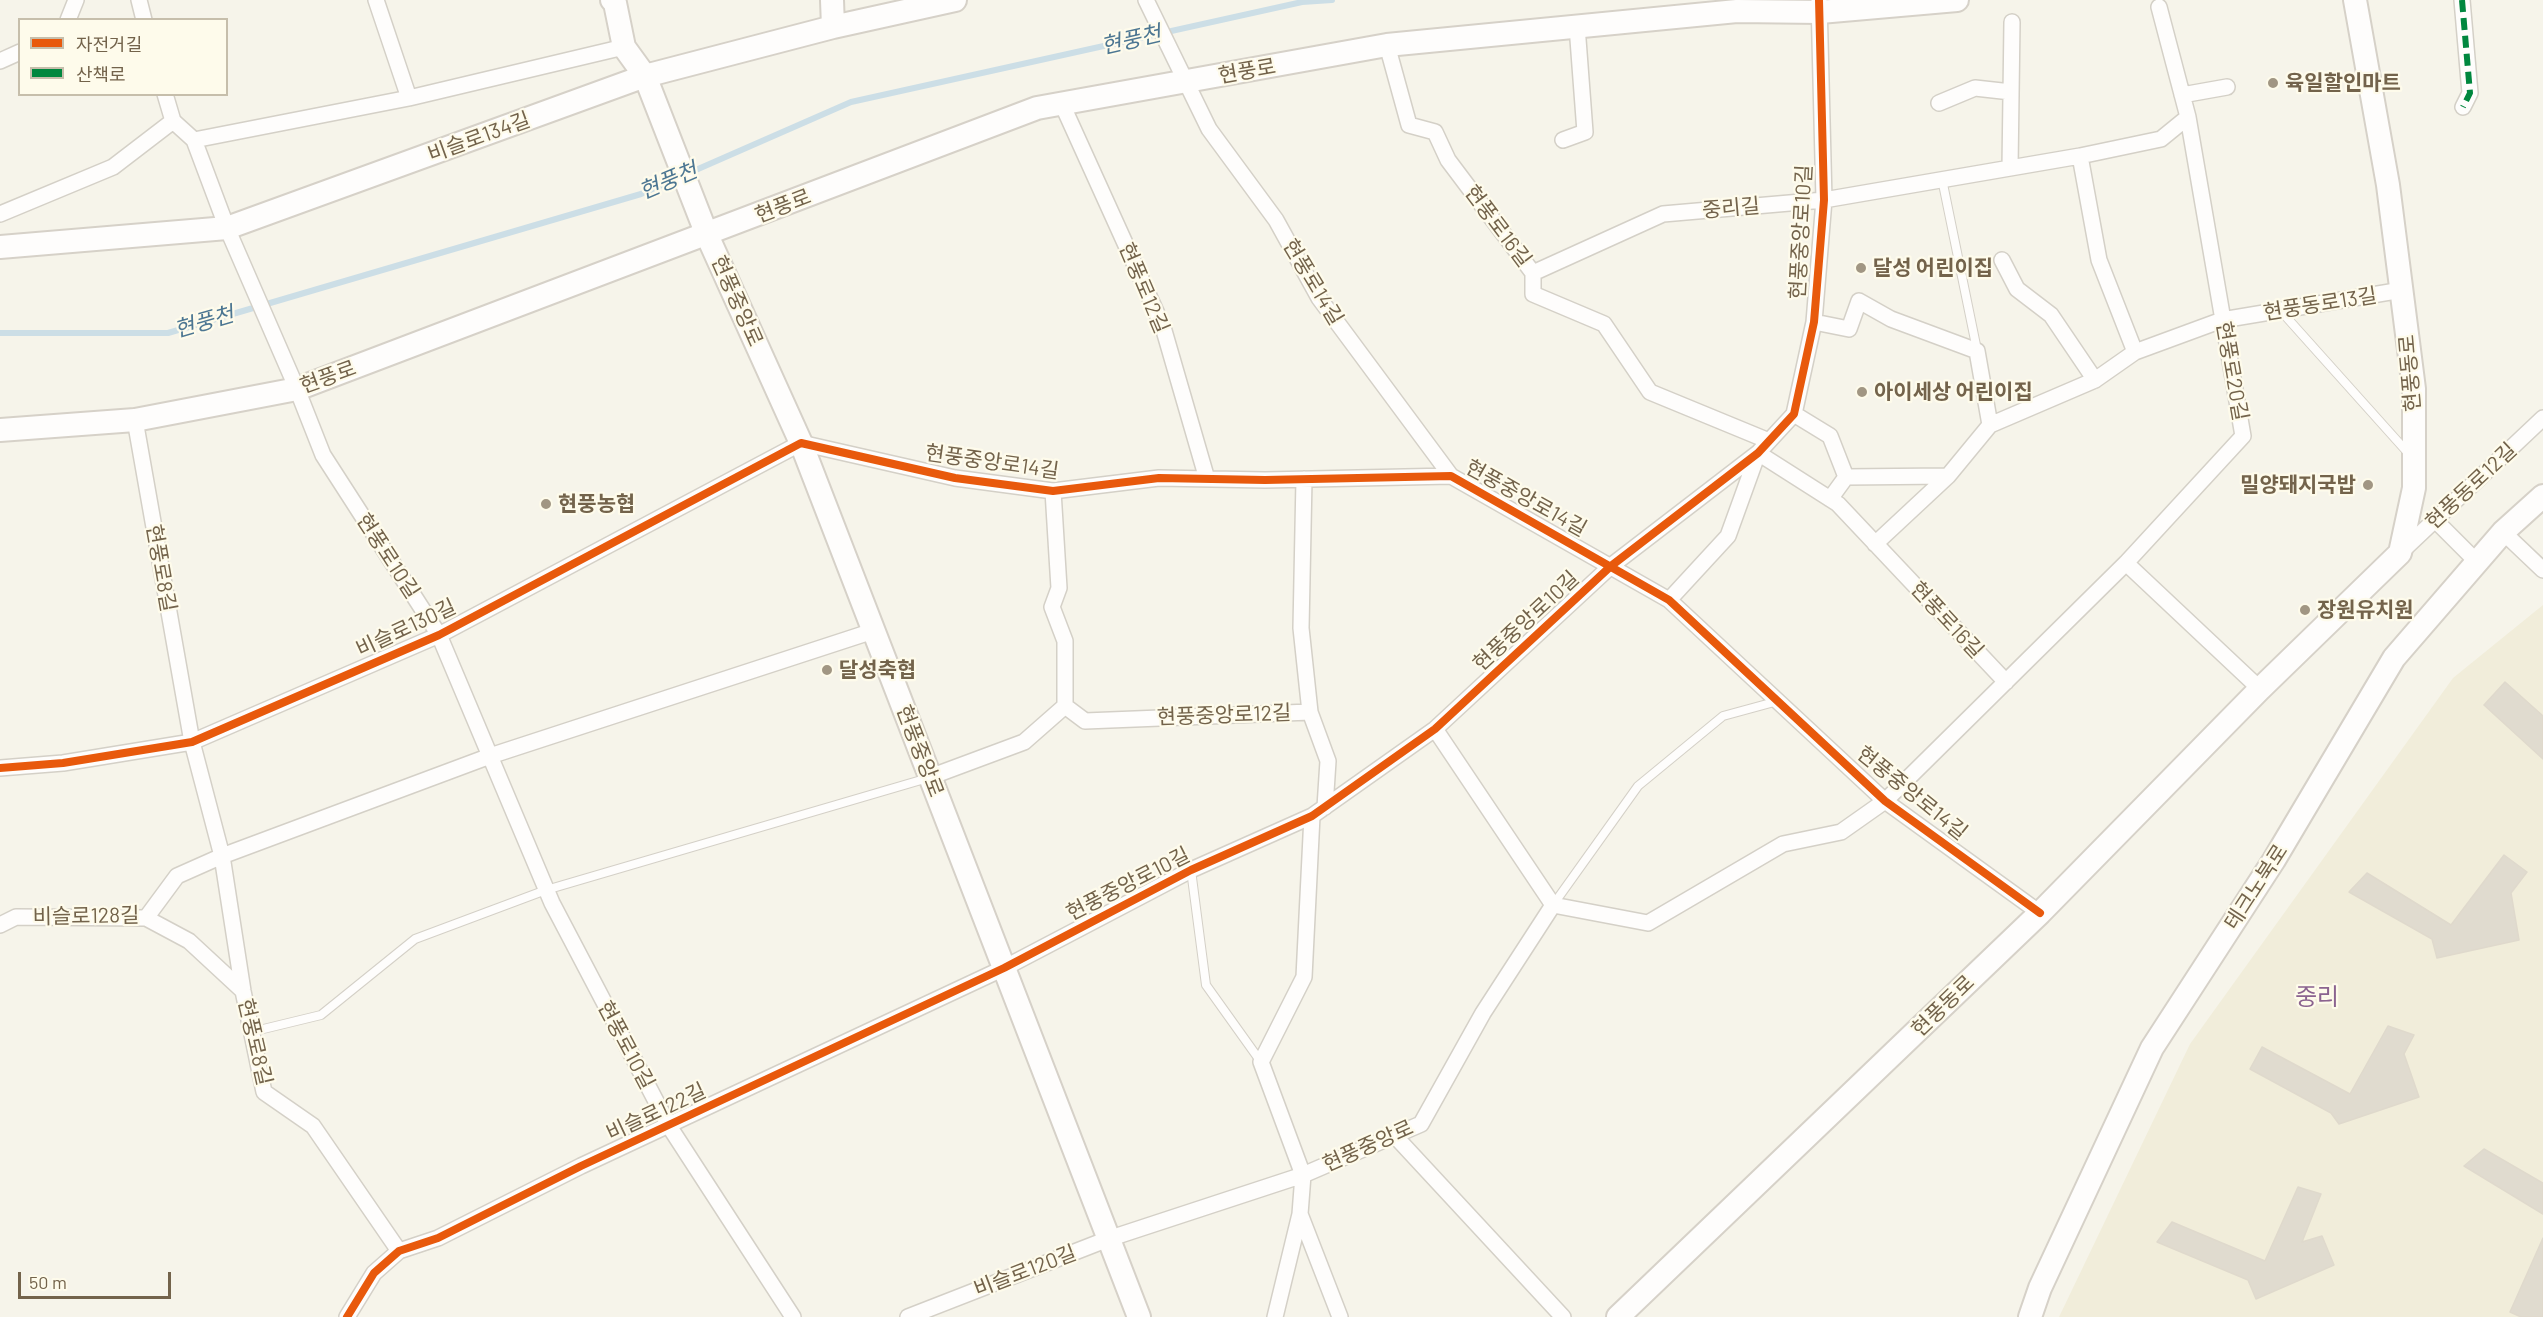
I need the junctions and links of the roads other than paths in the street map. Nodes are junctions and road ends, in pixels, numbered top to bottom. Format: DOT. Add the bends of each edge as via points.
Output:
graph roads {
  1 [pos="76,0"];
  2 [pos="139,0"];
  3 [pos="376,0"];
  4 [pos="832,0"];
  5 [pos="955,0"];
  6 [pos="1146,0"];
  7 [pos="1957,0"];
  8 [pos="2355,0"];
  9 [pos="2462,0"];
  10 [pos="614,1"];
  11 [pos="1819,6"];
  12 [pos="2159,7"];
  13 [pos="69,18"];
  14 [pos="144,18"];
  15 [pos="2012,22"];
  16 [pos="1578,26"];
  17 [pos="834,27"];
  18 [pos="1387,45"];
  19 [pos="624,47"];
  20 [pos="18,53"];
  21 [pos="0,61"];
  22 [pos="645,76"];
  23 [pos="1185,82"];
  24 [pos="2227,87"];
  25 [pos="2011,92"];
  26 [pos="166,96"];
  27 [pos="2182,96"];
  28 [pos="409,98"];
  29 [pos="1939,103"];
  30 [pos="1062,104"];
  31 [pos="2463,107"];
  32 [pos="2188,117"];
  33 [pos="173,121"];
  34 [pos="194,140"];
  35 [pos="1563,140"];
  36 [pos="2080,156"];
  37 [pos="2010,168"];
  38 [pos="1942,179"];
  39 [pos="1824,200"];
  40 [pos="0,214"];
  41 [pos="227,228"];
  42 [pos="707,235"];
  43 [pos="0,247"];
  44 [pos="2002,260"];
  45 [pos="1533,273"];
  46 [pos="2402,290"];
  47 [pos="2280,310"];
  48 [pos="2222,320"];
  49 [pos="1814,322"];
  50 [pos="1977,351"];
  51 [pos="2136,352"];
  52 [pos="2095,380"];
  53 [pos="297,389"];
  54 [pos="1794,414"];
  55 [pos="2543,418"];
  56 [pos="135,420"];
  57 [pos="1990,425"];
  58 [pos="0,430"];
  59 [pos="1769,441"];
  60 [pos="801,443"];
  61 [pos="1758,453"];
  62 [pos="2415,460"];
  63 [pos="1451,476"];
  64 [pos="1948,476"];
  65 [pos="1846,477"];
  66 [pos="1207,479"];
  67 [pos="1304,479"];
  68 [pos="1053,491"];
  69 [pos="2543,496"];
  70 [pos="1830,499"];
  71 [pos="2435,520"];
  72 [pos="2502,532"];
  73 [pos="1875,544"];
  74 [pos="2400,553"];
  75 [pos="2477,562"];
  76 [pos="2126,563"];
  77 [pos="1611,566"];
  78 [pos="2543,570"];
  79 [pos="1669,600"];
  80 [pos="873,631"];
  81 [pos="438,635"];
  82 [pos="2006,682"];
  83 [pos="2260,689"];
  84 [pos="1778,701"];
  85 [pos="1065,706"];
  86 [pos="1310,712"];
  87 [pos="1436,729"];
  88 [pos="192,742"];
  89 [pos="490,756"];
  90 [pos="0,768"];
  91 [pos="930,777"];
  92 [pos="1885,801"];
  93 [pos="1318,812"];
  94 [pos="222,856"];
  95 [pos="1191,870"];
  96 [pos="546,890"];
  97 [pos="1553,905"];
  98 [pos="2040,913"];
  99 [pos="146,918"];
  100 [pos="0,925"];
  101 [pos="1004,968"];
  102 [pos="243,991"];
  103 [pos="251,1032"];
  104 [pos="1261,1062"];
  105 [pos="669,1126"];
  106 [pos="1395,1136"];
  107 [pos="1303,1175"];
  108 [pos="1300,1214"];
  109 [pos="1108,1239"];
  110 [pos="399,1251"];
  111 [pos="347,1317"];
  112 [pos="794,1317"];
  113 [pos="908,1317"];
  114 [pos="1139,1317"];
  115 [pos="1275,1317"];
  116 [pos="1340,1317"];
  117 [pos="1563,1317"];
  118 [pos="1618,1317"];
  119 [pos="2030,1317"];
  1 -- 13 [label="street"];
  2 -- 14 [label="street"];
  3 -- 28 [label="street"];
  4 -- 17 [label="street"];
  5 -- 17 [label="street, 비슬로134길"];
  6 -- 23 [label="street, 현풍로14길"];
  7 -- 11 [label="street, 현풍로"];
  8 -- 46 [label="street, 현풍동로"];
  9 -- 31 [label="street" via="2470,93"];
  10 -- 19 [label="street"];
  11 -- 16 [label="street, 현풍로"];
  11 -- 39 [label="street, 현풍중앙로10길"];
  12 -- 27 [label="street, 현풍로20길"];
  15 -- 25 [label="street"];
  16 -- 18 [label="street, 현풍로"];
  16 -- 35 [label="street" via="1585,132"];
  17 -- 22 [label="street, 비슬로134길"];
  18 -- 23 [label="street, 현풍로"];
  18 -- 45 [label="street, 현풍로16길" via="1409,125 1435,132 1448,160"];
  19 -- 22 [label="street"];
  19 -- 28 [label="street"];
  20 -- 21 [label="street"];
  22 -- 41 [label="street, 비슬로134길"];
  22 -- 42 [label="street, 현풍중앙로"];
  23 -- 30 [label="street, 현풍로"];
  23 -- 63 [label="street, 현풍로14길" via="1209,129 1276,220 1319,298"];
  24 -- 27 [label="street"];
  25 -- 29 [label="street" via="1975,88"];
  25 -- 37 [label="street"];
  26 -- 33 [label="street"];
  27 -- 32 [label="street, 현풍로20길"];
  28 -- 34 [label="street"];
  30 -- 42 [label="street, 현풍로" via="1037,108"];
  30 -- 66 [label="street, 현풍로12길" via="1163,327"];
  32 -- 36 [label="street, 중리길" via="2161,139"];
  32 -- 48 [label="street, 현풍로20길"];
  33 -- 34 [label="street"];
  33 -- 40 [label="street" via="113,167"];
  34 -- 41 [label="street, 현풍로10길"];
  36 -- 37 [label="street, 중리길"];
  36 -- 51 [label="street" via="2099,260"];
  37 -- 38 [label="street, 중리길"];
  38 -- 39 [label="street, 중리길"];
  38 -- 50 [label="lane"];
  39 -- 45 [label="street, 중리길" via="1663,214"];
  39 -- 49 [label="street, 현풍중앙로10길"];
  41 -- 43 [label="street, 비슬로134길"];
  41 -- 53 [label="street, 현풍로10길"];
  42 -- 53 [label="street, 현풍로"];
  42 -- 60 [label="street, 현풍중앙로"];
  44 -- 52 [label="street" via="2017,289 2050,315"];
  45 -- 59 [label="street, 현풍로16길" via="1533,294 1604,324 1650,392"];
  46 -- 47 [label="street, 현풍동로13길"];
  46 -- 62 [label="street, 현풍동로" via="2415,389"];
  47 -- 48 [label="street, 현풍동로13길"];
  47 -- 62 [label="lane"];
  48 -- 51 [label="street, 현풍동로13길"];
  48 -- 76 [label="street, 현풍로20길" via="2243,436"];
  49 -- 50 [label="street, 현풍중앙로10길" via="1849,329 1859,301 1891,319"];
  49 -- 54 [label="street, 현풍중앙로10길"];
  50 -- 57 [label="street"];
  51 -- 52 [label="street, 현풍동로13길"];
  52 -- 57 [label="street, 현풍동로13길"];
  53 -- 56 [label="street, 현풍로"];
  53 -- 81 [label="street, 현풍로10길" via="323,456"];
  54 -- 59 [label="street, 현풍중앙로10길"];
  54 -- 65 [label="street" via="1830,436"];
  55 -- 71 [label="street, 현풍동로12길"];
  56 -- 58 [label="street, 현풍로"];
  56 -- 88 [label="street, 현풍로8길"];
  57 -- 64 [label="street, 현풍동로13길"];
  59 -- 61 [label="street, 현풍중앙로10길"];
  60 -- 68 [label="street, 현풍중앙로14길" via="955,478"];
  60 -- 80 [label="street, 현풍중앙로"];
  60 -- 81 [label="street, 비슬로130길"];
  61 -- 70 [label="street, 현풍로16길"];
  61 -- 77 [label="street, 현풍중앙로10길"];
  61 -- 79 [label="street, 현풍중앙로10길" via="1728,536"];
  62 -- 74 [label="street, 현풍동로" via="2415,488"];
  63 -- 67 [label="street, 현풍중앙로14길"];
  63 -- 77 [label="street, 현풍중앙로14길"];
  64 -- 65 [label="street"];
  64 -- 73 [label="street, 현풍동로13길"];
  65 -- 70 [label="street"];
  66 -- 67 [label="street, 현풍중앙로14길"];
  66 -- 68 [label="street, 현풍중앙로14길" via="1159,478"];
  67 -- 86 [label="street, 현풍중앙로12길" via="1301,627"];
  68 -- 85 [label="street, 현풍중앙로14길" via="1059,588 1052,607 1065,641"];
  69 -- 72 [label="street, 테크노북로"];
  70 -- 73 [label="street, 현풍로16길"];
  71 -- 74 [label="street, 현풍동로12길"];
  71 -- 75 [label="street"];
  72 -- 75 [label="street, 테크노북로"];
  72 -- 78 [label="street"];
  73 -- 82 [label="street, 현풍로16길"];
  74 -- 83 [label="street, 현풍동로"];
  75 -- 119 [label="street, 테크노북로" via="2394,658 2274,860 2152,1048"];
  76 -- 82 [label="street, 현풍로20길"];
  76 -- 83 [label="street"];
  77 -- 79 [label="street, 현풍중앙로14길"];
  77 -- 87 [label="street, 현풍중앙로10길"];
  79 -- 84 [label="street, 현풍중앙로14길"];
  80 -- 89 [label="street"];
  80 -- 91 [label="street, 현풍중앙로"];
  81 -- 88 [label="street, 비슬로130길"];
  81 -- 89 [label="street, 현풍로10길"];
  82 -- 92 [label="street"];
  83 -- 98 [label="street, 현풍동로"];
  84 -- 92 [label="street, 현풍중앙로14길"];
  84 -- 97 [label="lane" via="1723,716 1638,786"];
  85 -- 86 [label="street, 현풍중앙로12길" via="1084,721"];
  85 -- 91 [label="street" via="1024,742"];
  86 -- 93 [label="street" via="1328,760"];
  87 -- 93 [label="street, 현풍중앙로10길"];
  87 -- 97 [label="street"];
  88 -- 90 [label="street, 비슬로130길" via="63,763"];
  88 -- 94 [label="street, 현풍로8길"];
  89 -- 94 [label="street"];
  89 -- 96 [label="street, 현풍로10길"];
  91 -- 96 [label="lane"];
  91 -- 101 [label="street, 현풍중앙로"];
  92 -- 97 [label="street, 현풍중앙로14길" via="1841,832 1783,844 1647,923"];
  92 -- 98 [label="street, 현풍중앙로14길"];
  93 -- 95 [label="street, 현풍중앙로10길"];
  93 -- 104 [label="street" via="1304,977"];
  94 -- 99 [label="street, 비슬로128길" via="177,876"];
  94 -- 102 [label="street, 현풍로8길"];
  95 -- 101 [label="street, 현풍중앙로10길"];
  95 -- 104 [label="lane" via="1206,985"];
  96 -- 103 [label="lane" via="415,939 321,1015"];
  96 -- 105 [label="street, 현풍로10길"];
  97 -- 106 [label="street, 현풍중앙로" via="1483,1013 1421,1124"];
  98 -- 118 [label="street, 현풍동로"];
  99 -- 100 [label="street, 비슬로128길" via="16,917"];
  99 -- 102 [label="street" via="189,941"];
  101 -- 105 [label="street, 비슬로122길"];
  101 -- 109 [label="street, 현풍중앙로"];
  102 -- 103 [label="street, 현풍로8길"];
  103 -- 110 [label="street, 현풍로8길" via="264,1092 313,1126"];
  104 -- 107 [label="street"];
  105 -- 110 [label="street, 비슬로122길" via="438,1238"];
  105 -- 112 [label="street, 현풍로10길"];
  106 -- 107 [label="street, 현풍중앙로"];
  106 -- 117 [label="street"];
  107 -- 108 [label="street"];
  107 -- 109 [label="street, 현풍중앙로"];
  108 -- 115 [label="street"];
  108 -- 116 [label="street"];
  109 -- 113 [label="street, 비슬로120길"];
  109 -- 114 [label="street, 현풍중앙로"];
  110 -- 111 [label="street, 비슬로122길" via="374,1273"];
}
